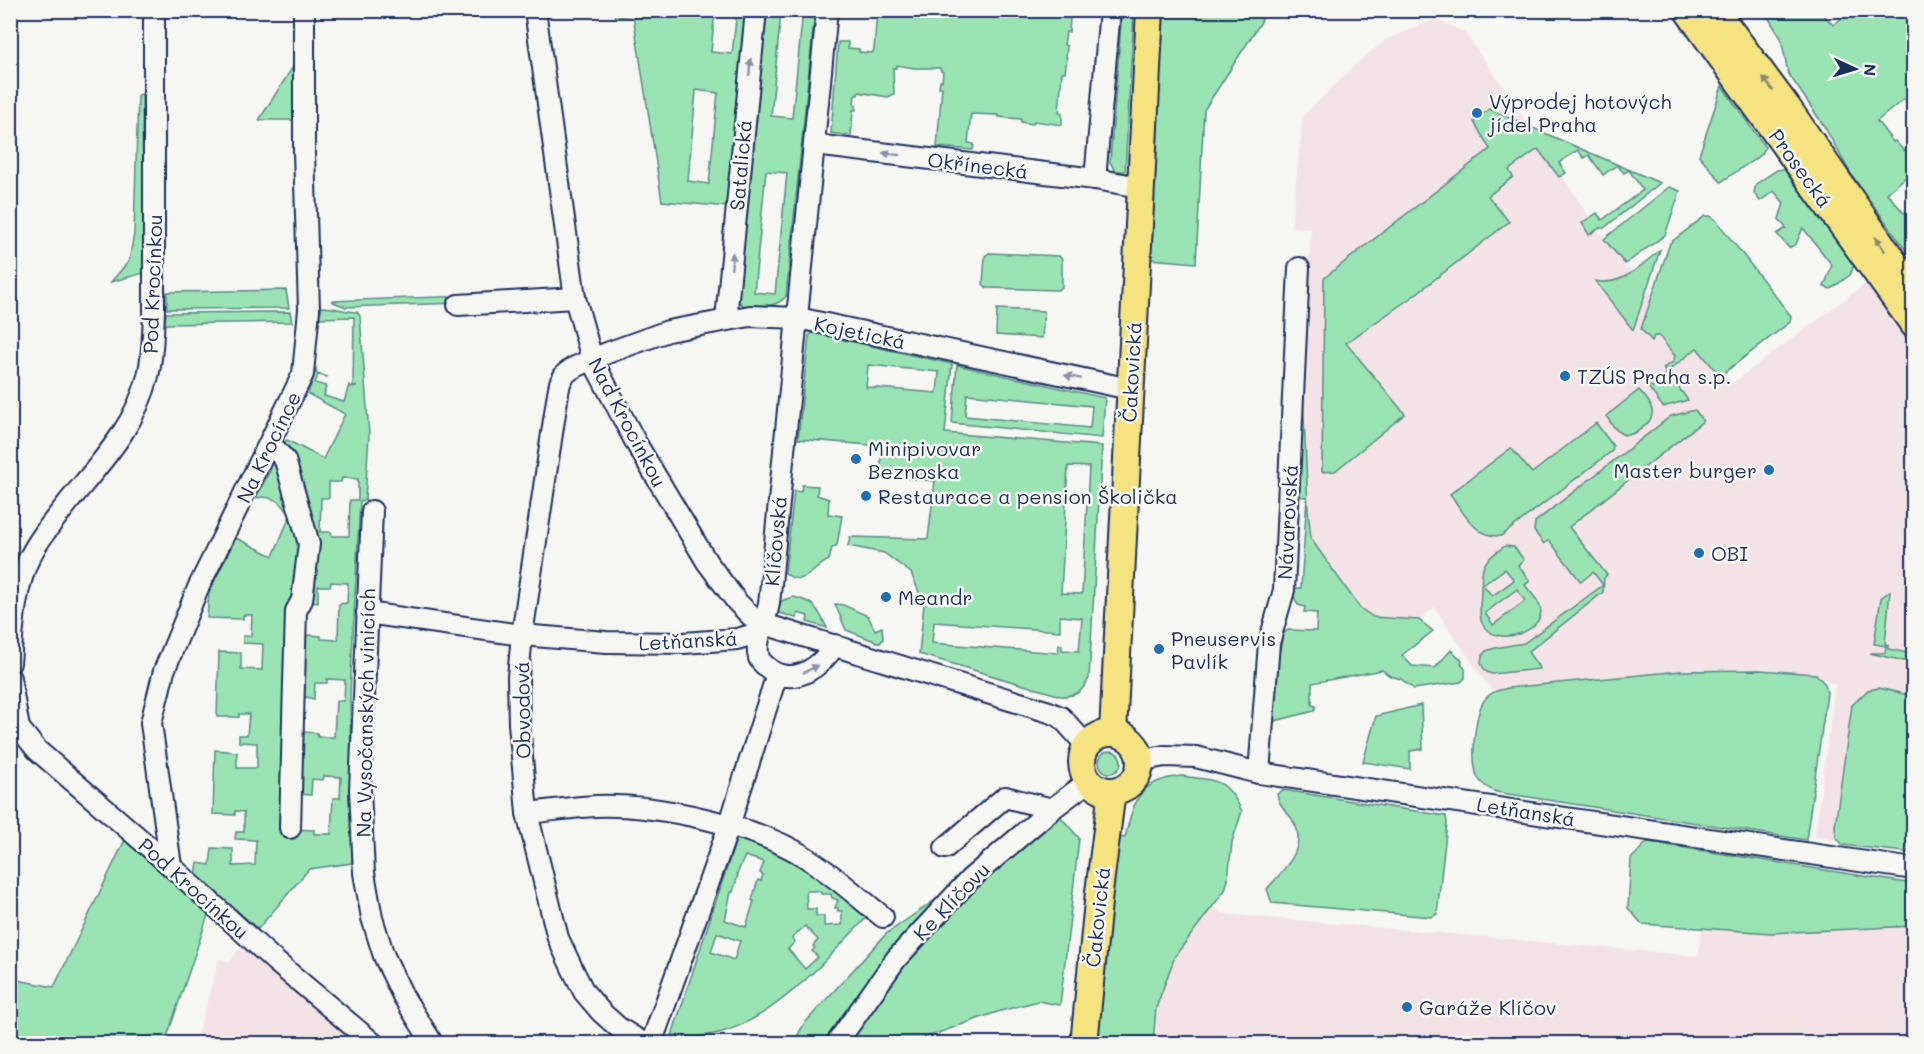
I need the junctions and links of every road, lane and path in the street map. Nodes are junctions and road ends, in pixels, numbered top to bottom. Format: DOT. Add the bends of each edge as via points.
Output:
graph roads {
  1 [pos="154,10"];
  2 [pos="304,10"];
  3 [pos="535,10"];
  4 [pos="756,10"];
  5 [pos="827,10"];
  6 [pos="1110,10"];
  7 [pos="1149,10"];
  8 [pos="1688,10"];
  9 [pos="1715,10"];
  10 [pos="814,145"];
  11 [pos="1095,179"];
  12 [pos="1140,187"];
  13 [pos="1299,268"];
  14 [pos="1914,291"];
  15 [pos="575,298"];
  16 [pos="458,305"];
  17 [pos="798,318"];
  18 [pos="726,319"];
  19 [pos="1914,325"];
  20 [pos="592,359"];
  21 [pos="1130,389"];
  22 [pos="270,444"];
  23 [pos="372,511"];
  24 [pos="367,613"];
  25 [pos="764,624"];
  26 [pos="522,635"];
  27 [pos="835,645"];
  28 [pos="10,663"];
  29 [pos="777,674"];
  30 [pos="10,678"];
  31 [pos="1113,733"];
  32 [pos="15,734"];
  33 [pos="1087,746"];
  34 [pos="1139,760"];
  35 [pos="1259,773"];
  36 [pos="1101,786"];
  37 [pos="1052,809"];
  38 [pos="527,813"];
  39 [pos="729,826"];
  40 [pos="290,828"];
  41 [pos="945,848"];
  42 [pos="171,866"];
  43 [pos="1914,869"];
  44 [pos="883,917"];
  45 [pos="374,1044"];
  46 [pos="433,1044"];
  47 [pos="645,1044"];
  48 [pos="651,1044"];
  49 [pos="836,1044"];
  50 [pos="1084,1044"];
  1 -- 28 [label="street, Pod Krocínkou" via="154,312 148,376 137,408 118,442 48,528 27,563 15,608"];
  2 -- 22 [label="street, Na Krocínce" via="309,309 303,374"];
  3 -- 15 [label="street, Nad Krocínkou"];
  18 -- 4 [label="street, Satalická, one-way"];
  5 -- 10 [label="street, Klíčovská"];
  6 -- 11 [label="street"];
  7 -- 12 [label="main road, Čakovická"];
  8 -- 19 [label="main road, Prosecká"];
  14 -- 9 [label="main road, Prosecká, one-way"];
  11 -- 10 [label="street, Okřínecká, one-way"];
  10 -- 17 [label="street, Klíčovská"];
  11 -- 12 [label="street, Okřínecká"];
  12 -- 21 [label="main road, Čakovická"];
  13 -- 35 [label="street, Návarovská" via="1284,590 1269,643"];
  15 -- 16 [label="street"];
  15 -- 20 [label="street, Nad Krocínkou"];
  17 -- 18 [label="street, Kojetická"];
  21 -- 17 [label="street, Kojetická, one-way"];
  17 -- 25 [label="street, Klíčovská"];
  18 -- 20 [label="street, Kojetická" via="668,331"];
  20 -- 25 [label="street, Nad Krocínkou" via="636,443 707,562 737,602"];
  20 -- 26 [label="street, Obvodová" via="573,368 560,383"];
  21 -- 31 [label="main road, Čakovická"];
  22 -- 40 [label="street" via="285,460 309,544 302,600 296,611"];
  22 -- 42 [label="street, Na Krocínce" via="198,588 164,671 151,723"];
  23 -- 24 [label="street, Na Vysočanských vinicích"];
  24 -- 26 [label="street, Letňanská"];
  24 -- 46 [label="street, Na Vysočanských vinicích" via="360,790 367,898 384,956"];
  25 -- 26 [label="street, Letňanská" via="751,635 737,639 684,643"];
  25 -- 27 [label="street, Letňanská"];
  25 -- 29 [label="street, Klíčovská" via="759,659"];
  26 -- 38 [label="street, Obvodová" via="519,723"];
  29 -- 27 [label="street, one-way" via="809,672 827,658"];
  27 -- 33 [label="street, Letňanská" via="1049,712 1061,717"];
  29 -- 39 [label="street"];
  30 -- 32 [label="street, Pod Krocínkou"];
  31 -- 33 [label="main road" via="1102,735"];
  31 -- 34 [label="main road" via="1134,744"];
  32 -- 42 [label="street, Pod Krocínkou"];
  33 -- 36 [label="main road" via="1084,773"];
  34 -- 35 [label="street, Letňanská" via="1196,757"];
  34 -- 36 [label="main road" via="1135,778 1129,784"];
  35 -- 43 [label="street, Letňanská"];
  36 -- 37 [label="street, Ke Klíčovu"];
  36 -- 50 [label="main road, Čakovická" via="1095,930"];
  37 -- 41 [label="street" via="1005,797"];
  37 -- 49 [label="street, Ke Klíčovu" via="962,887 896,959"];
  38 -- 39 [label="street" via="630,807 670,811"];
  38 -- 47 [label="street, Obvodová" via="558,938 584,992 619,1028"];
  39 -- 44 [label="street" via="806,857"];
  39 -- 48 [label="street"];
  42 -- 45 [label="street, Pod Krocínkou"];
}
